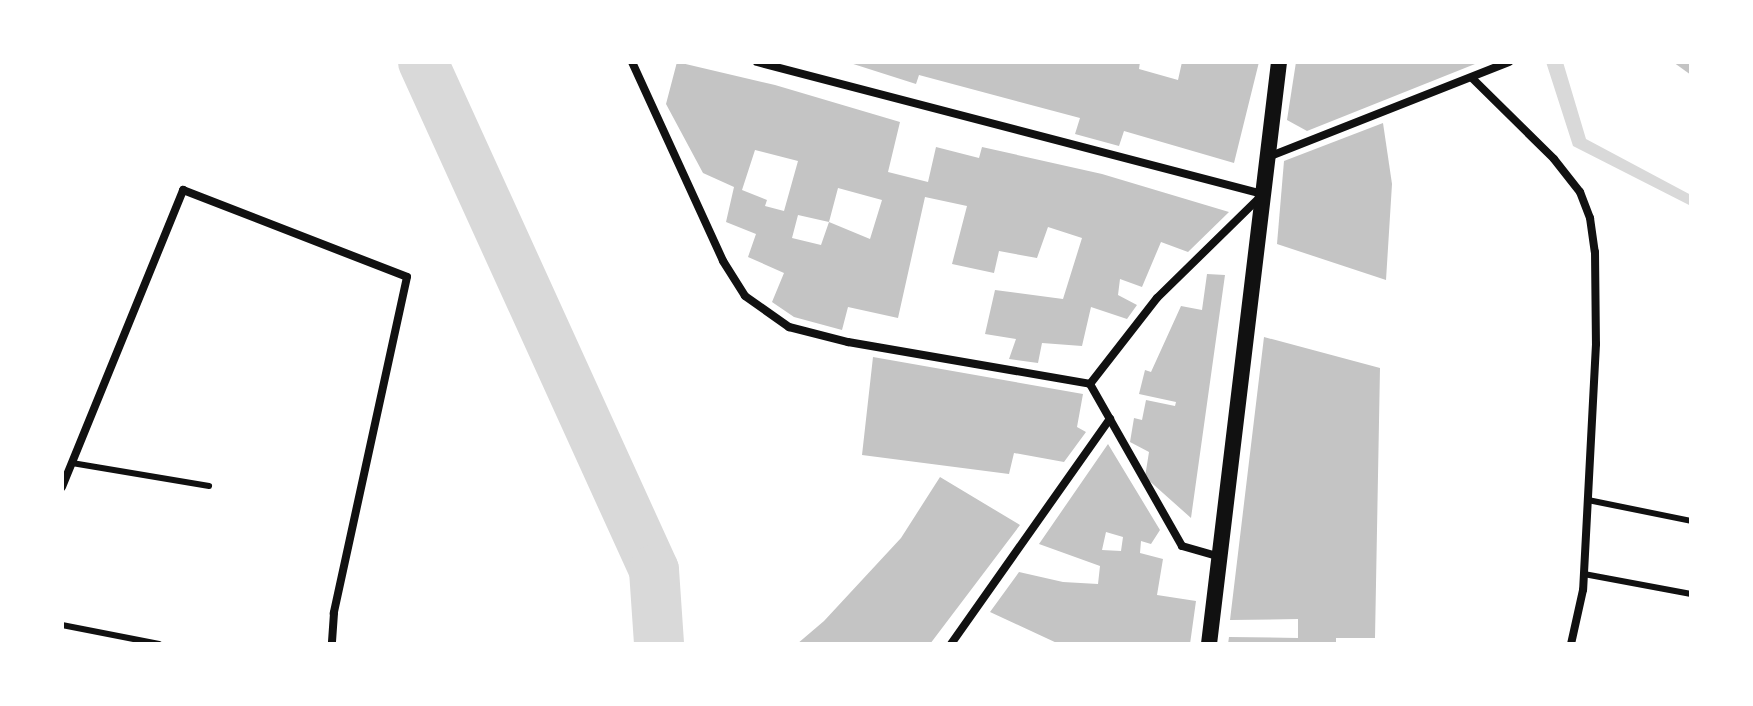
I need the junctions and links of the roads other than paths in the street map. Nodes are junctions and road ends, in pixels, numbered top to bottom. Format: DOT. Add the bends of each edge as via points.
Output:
graph roads {
  1 [pos="632,62"];
  2 [pos="757,62"];
  3 [pos="1279,62"];
  4 [pos="1509,62"];
  5 [pos="1472,78"];
  6 [pos="1266,158"];
  7 [pos="1263,194"];
  8 [pos="1090,384"];
  9 [pos="1110,419"];
  10 [pos="72,463"];
  11 [pos="209,486"];
  12 [pos="62,487"];
  13 [pos="1588,500"];
  14 [pos="1691,521"];
  15 [pos="1220,557"];
  16 [pos="1584,574"];
  17 [pos="1691,594"];
  18 [pos="62,625"];
  19 [pos="159,644"];
  20 [pos="332,644"];
  21 [pos="951,644"];
  22 [pos="1209,644"];
  23 [pos="1571,644"];
  1 -- 8 [label="street" via="723,261 745,296 789,327"];
  2 -- 7 [label="street"];
  3 -- 6 [label="main road"];
  4 -- 5 [label="street"];
  5 -- 6 [label="street"];
  5 -- 13 [label="street" via="1554,159 1580,192 1590,218 1596,344"];
  6 -- 7 [label="main road"];
  7 -- 8 [label="street" via="1157,298"];
  7 -- 15 [label="main road"];
  8 -- 9 [label="street"];
  9 -- 15 [label="street" via="1182,546"];
  9 -- 21 [label="street"];
  10 -- 11 [label="lane"];
  10 -- 12 [label="street"];
  10 -- 20 [label="street" via="183,190 407,277 334,613"];
  13 -- 14 [label="lane"];
  13 -- 16 [label="street"];
  15 -- 22 [label="main road"];
  16 -- 17 [label="lane"];
  16 -- 23 [label="street"];
  18 -- 19 [label="lane"];
}
